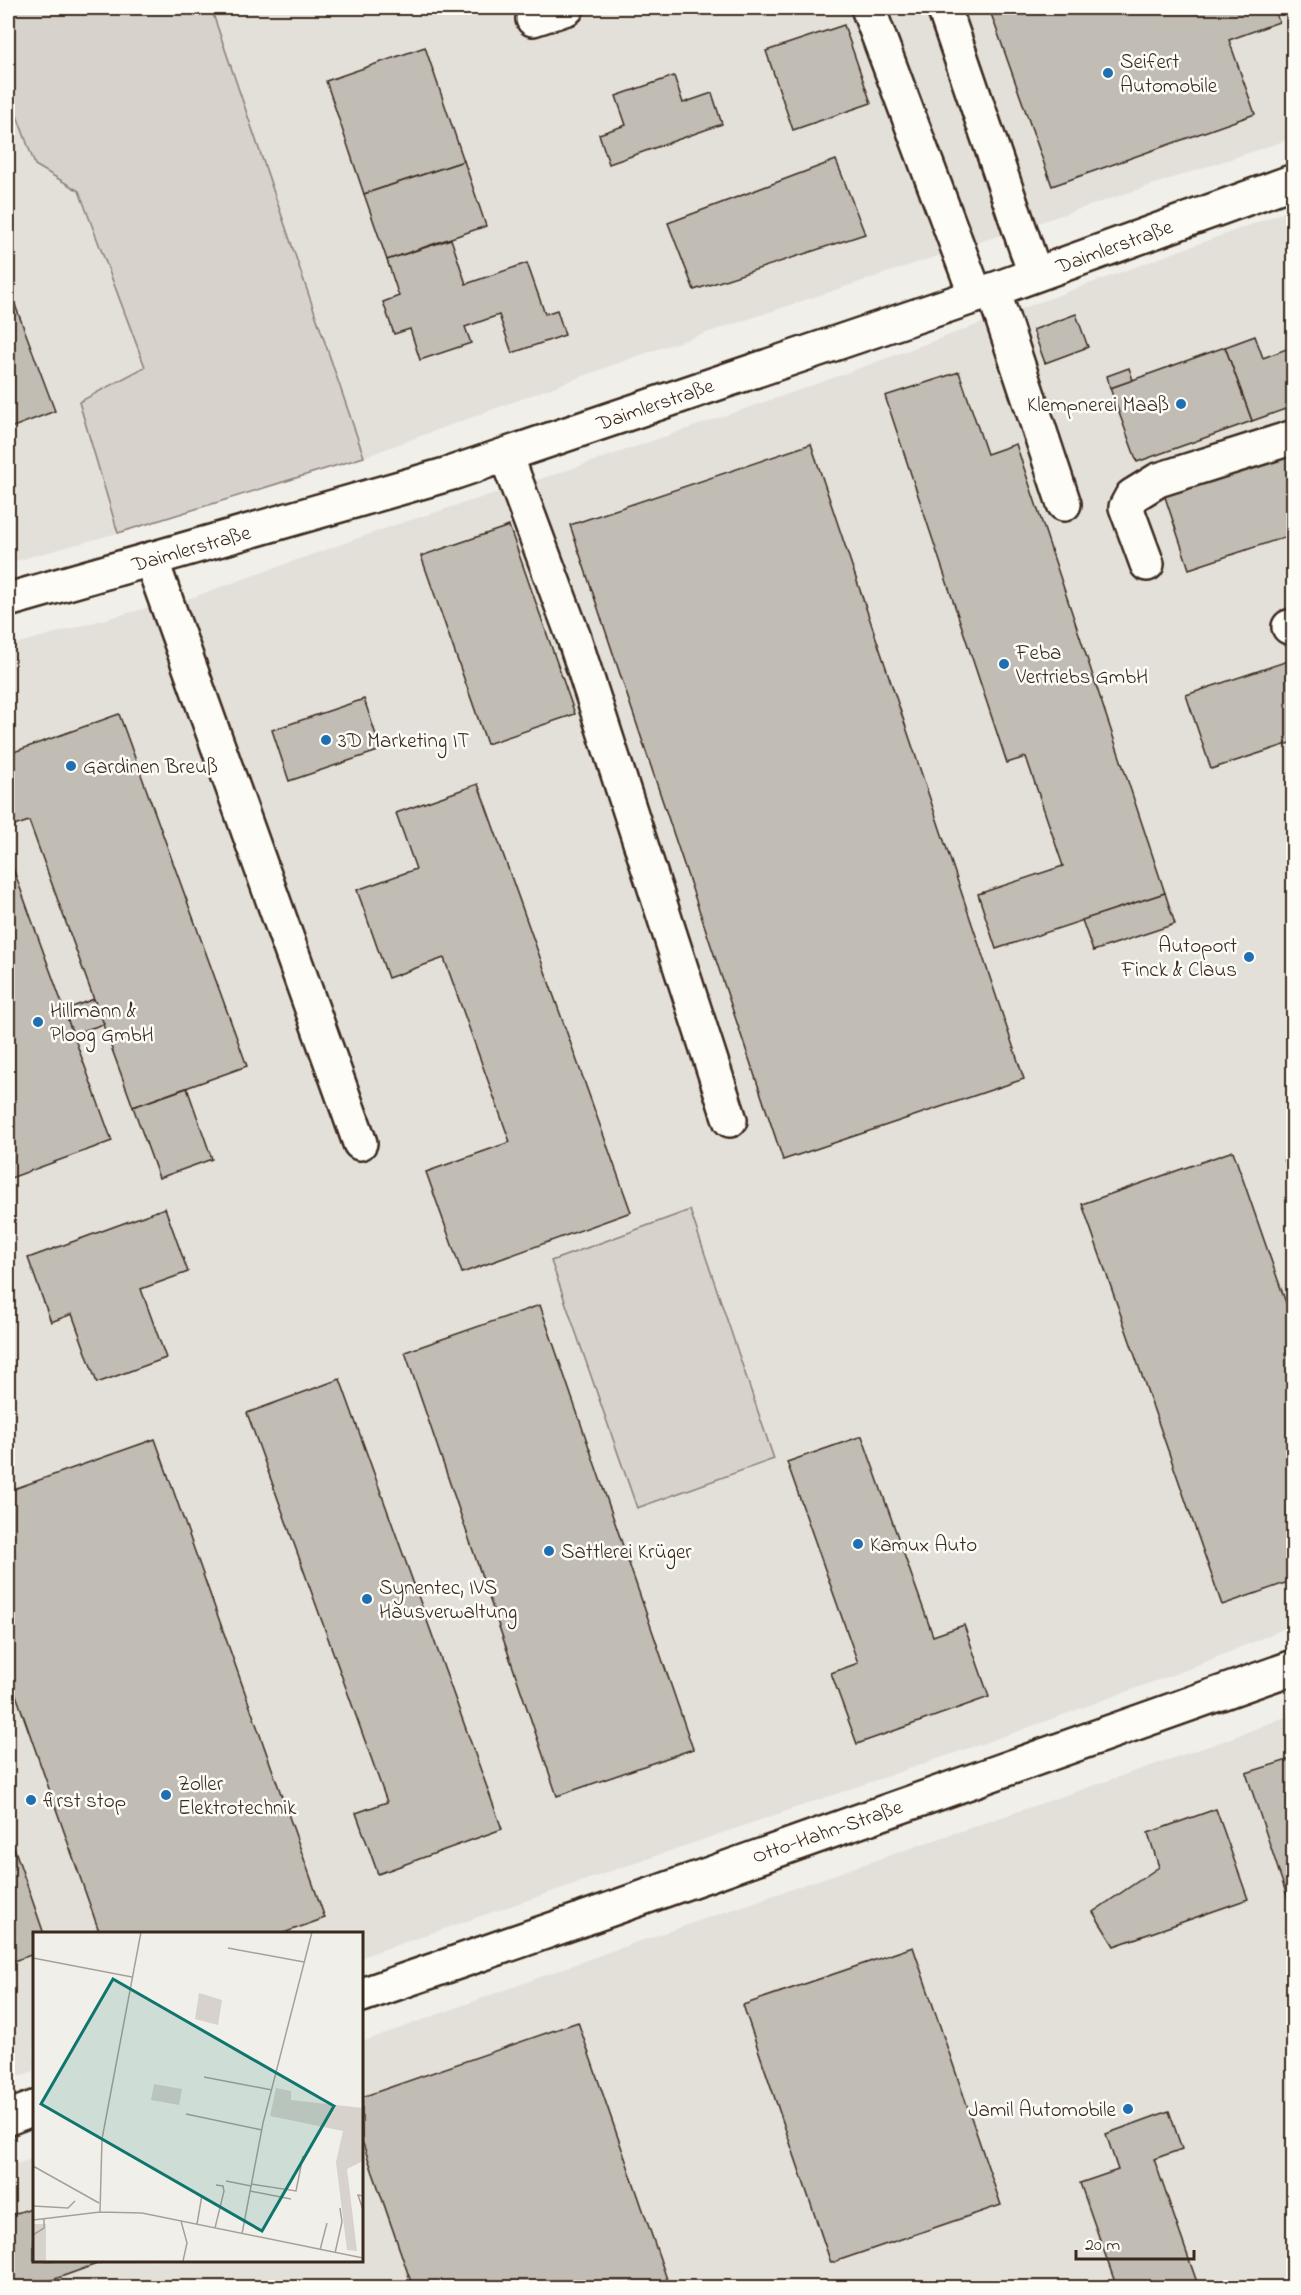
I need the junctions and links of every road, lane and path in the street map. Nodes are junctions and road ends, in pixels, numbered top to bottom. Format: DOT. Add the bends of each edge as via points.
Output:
graph roads {
  1 [pos="567,8"];
  2 [pos="867,8"];
  3 [pos="944,8"];
  4 [pos="533,19"];
  5 [pos="1293,181"];
  6 [pos="1035,274"];
  7 [pos="985,293"];
  8 [pos="1293,436"];
  9 [pos="506,455"];
  10 [pos="1064,504"];
  11 [pos="151,559"];
  12 [pos="1148,564"];
  13 [pos="8,600"];
  14 [pos="730,1120"];
  15 [pos="360,1143"];
  16 [pos="1293,1667"];
  17 [pos="363,1995"];
  18 [pos="33,2108"];
  19 [pos="8,2118"];
  1 -- 4 [label="street"];
  2 -- 7 [label="street"];
  3 -- 6 [label="street"];
  5 -- 6 [label="street, Daimlerstraße"];
  6 -- 7 [label="street, Daimlerstraße"];
  7 -- 9 [label="street, Daimlerstraße"];
  7 -- 10 [label="street"];
  8 -- 12 [label="street" via="1158,480 1132,496 1126,507"];
  9 -- 11 [label="street, Daimlerstraße"];
  9 -- 14 [label="street" via="574,638"];
  11 -- 13 [label="street, Daimlerstraße"];
  11 -- 15 [label="street"];
  16 -- 17 [label="street, Otto-Hahn-Straße"];
  18 -- 19 [label="street"];
}
